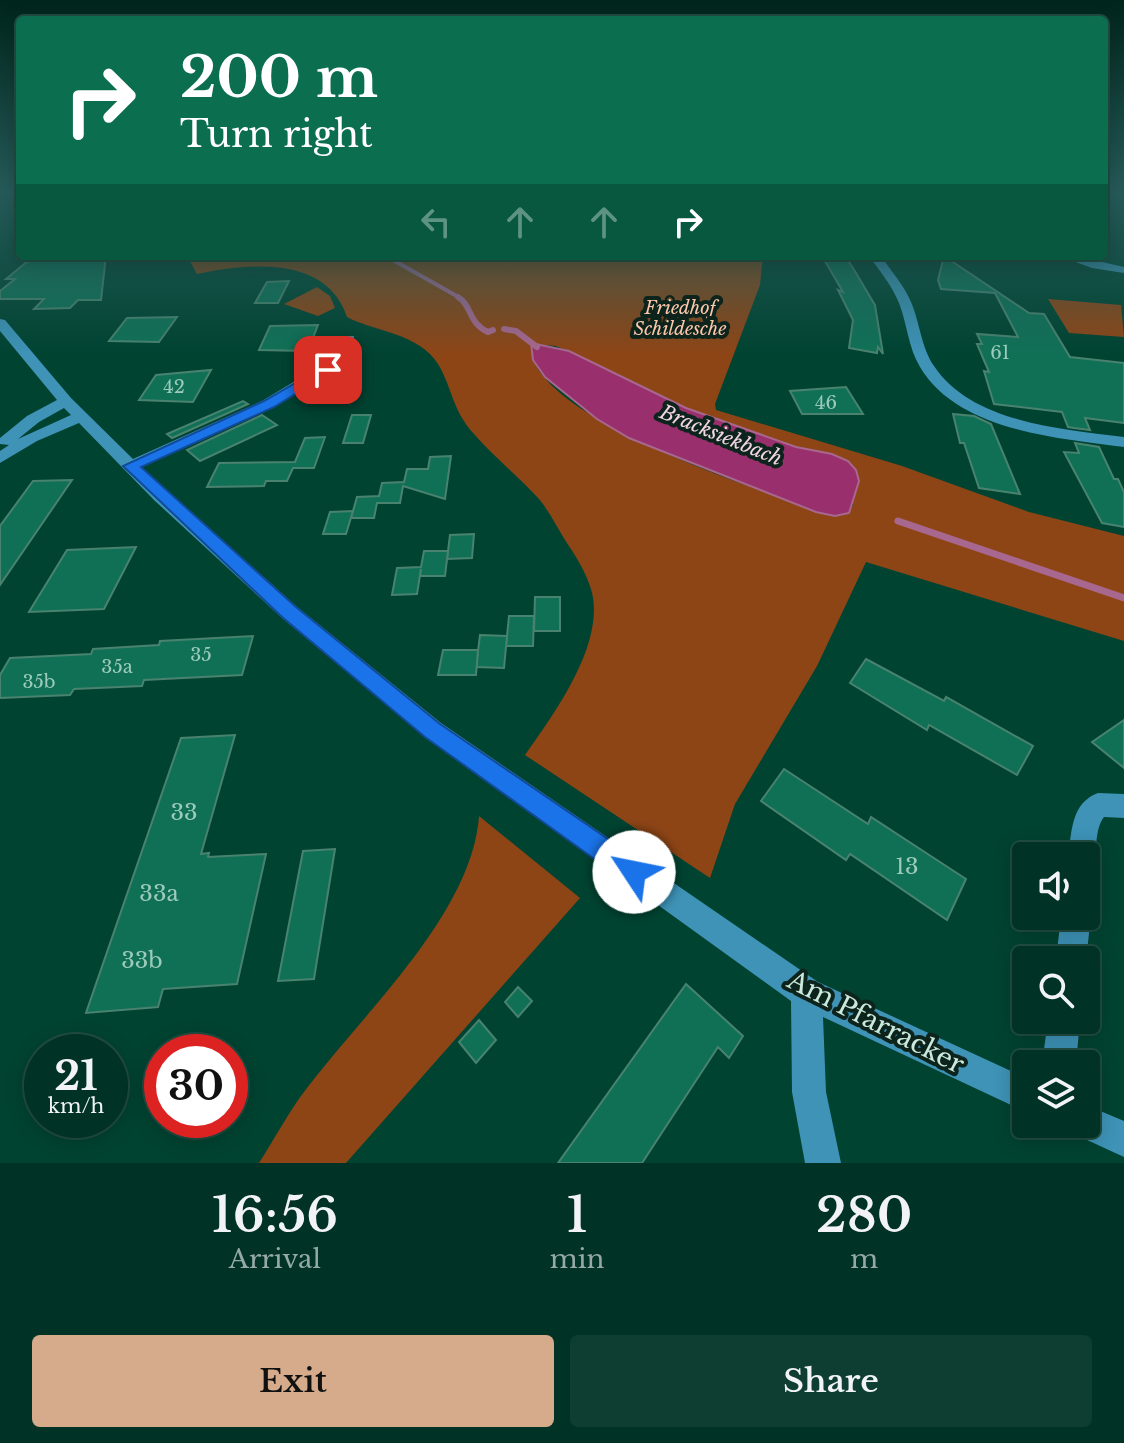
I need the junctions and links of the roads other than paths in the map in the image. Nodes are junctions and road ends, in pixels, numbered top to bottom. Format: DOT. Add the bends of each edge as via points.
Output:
graph roads {
  1 [pos="878,260"];
  2 [pos="1077,260"];
  3 [pos="1124,270"];
  4 [pos="0,323"];
  5 [pos="6,338"];
  6 [pos="349,339"];
  7 [pos="74,409"];
  8 [pos="1124,442"];
  9 [pos="0,448"];
  10 [pos="0,458"];
  11 [pos="130,466"];
  12 [pos="1124,806"];
  13 [pos="1084,842"];
  14 [pos="807,993"];
  15 [pos="1012,1088"];
  16 [pos="1100,1128"];
  17 [pos="1124,1139"];
  18 [pos="823,1163"];
  1 -- 8 [label="street" via="904,300 927,367 951,392 1036,428"];
  2 -- 3 [label="street"];
  4 -- 5 [label="street, Am Pfarracker"];
  5 -- 7 [label="street, Am Pfarracker"];
  6 -- 11 [label="street" via="345,357 310,382"];
  7 -- 9 [label="street" via="33,419"];
  7 -- 10 [label="street"];
  7 -- 11 [label="street, Am Pfarracker"];
  11 -- 14 [label="street, Am Pfarracker" via="289,612 433,730"];
  12 -- 13 [label="street" via="1098,805 1087,818"];
  14 -- 15 [label="street, Am Pfarracker"];
  14 -- 18 [label="street" via="809,1092"];
  16 -- 17 [label="street"];
}
